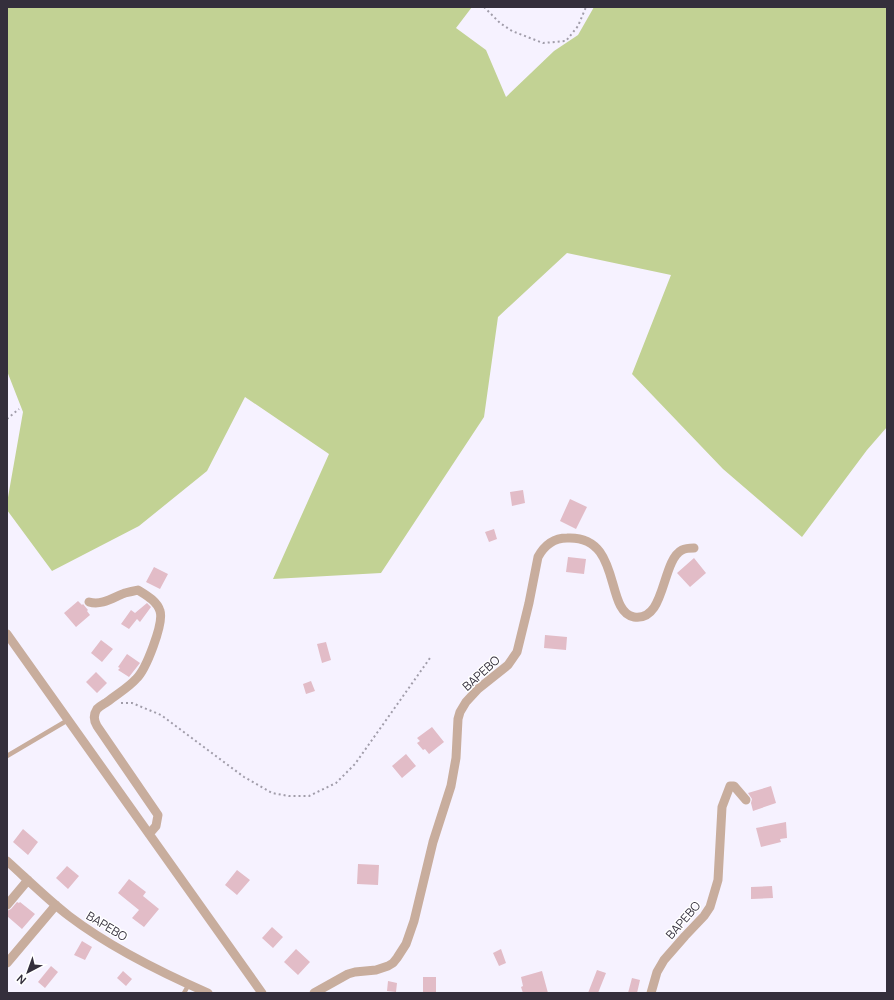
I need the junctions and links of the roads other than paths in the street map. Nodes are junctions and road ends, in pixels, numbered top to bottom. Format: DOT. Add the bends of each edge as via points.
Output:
graph roads {
  1 [pos="694,548"];
  2 [pos="89,602"];
  3 [pos="7,634"];
  4 [pos="68,720"];
  5 [pos="7,756"];
  6 [pos="746,800"];
  7 [pos="149,834"];
  8 [pos="7,860"];
  9 [pos="28,880"];
  10 [pos="7,904"];
  11 [pos="56,905"];
  12 [pos="7,963"];
  13 [pos="190,984"];
  14 [pos="184,993"];
  15 [pos="208,993"];
  16 [pos="262,993"];
  17 [pos="314,993"];
  18 [pos="651,993"];
  1 -- 17 [label="street, ВАРЕВО" via="682,549 677,554 668,569 662,592 652,610 638,617 629,616 622,609 603,555 589,543 563,538 551,542 541,551 517,652 508,665 478,689 460,712 451,786 406,944 388,966 348,974"];
  2 -- 7 [label="street" via="94,604 138,590 156,603 160,610 161,617 153,646 142,671 132,683 95,712 95,723 158,815 156,826"];
  3 -- 4 [label="street"];
  4 -- 5 [label="lane"];
  4 -- 7 [label="street"];
  6 -- 18 [label="street, ВАРЕВО" via="734,786 730,786 722,807 718,880 710,907 664,960 657,972"];
  7 -- 16 [label="street"];
  8 -- 9 [label="street, ВАРЕВО"];
  9 -- 10 [label="street"];
  9 -- 11 [label="street, ВАРЕВО"];
  11 -- 12 [label="street"];
  11 -- 13 [label="street, ВАРЕВО" via="112,944"];
  13 -- 14 [label="lane"];
  13 -- 15 [label="street, ВАРЕВО"];
}
